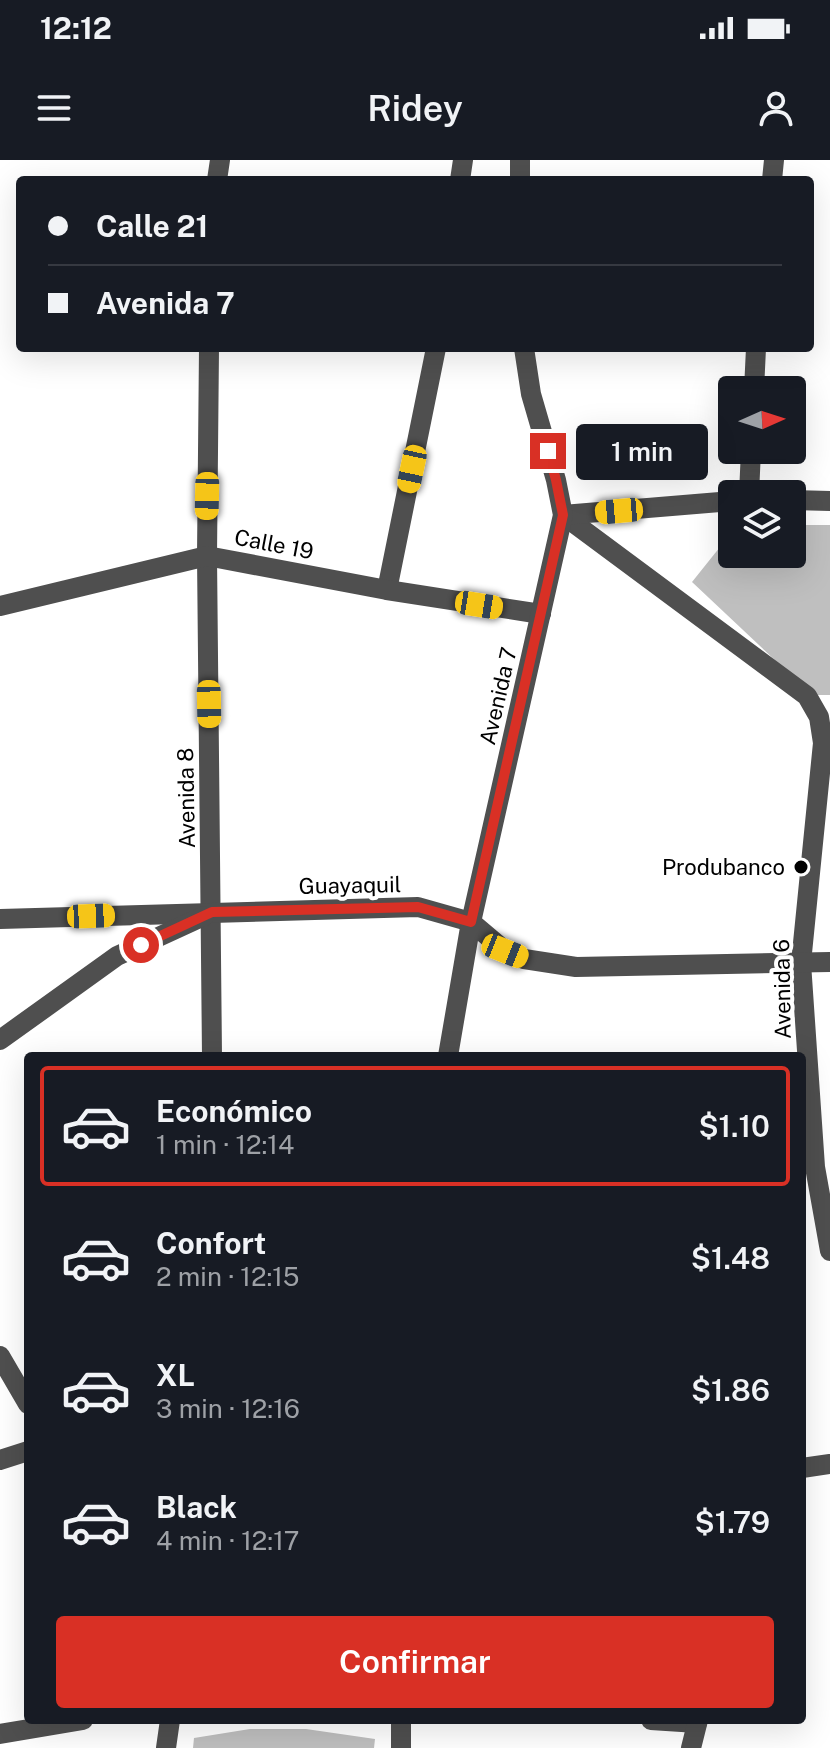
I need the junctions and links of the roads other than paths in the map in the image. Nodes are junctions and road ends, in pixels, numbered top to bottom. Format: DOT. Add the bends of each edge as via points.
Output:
graph roads {
  1 [pos="209,352"];
  2 [pos="435,352"];
  3 [pos="525,352"];
  4 [pos="756,352"];
  5 [pos="755,376"];
  6 [pos="806,500"];
  7 [pos="830,501"];
  8 [pos="718,502"];
  9 [pos="563,515"];
  10 [pos="207,556"];
  11 [pos="387,590"];
  12 [pos="0,606"];
  13 [pos="541,614"];
  14 [pos="212,912"];
  15 [pos="0,919"];
  16 [pos="471,922"];
  17 [pos="830,962"];
  18 [pos="801,963"];
  19 [pos="0,1040"];
  20 [pos="212,1052"];
  21 [pos="449,1052"];
  22 [pos="830,1251"];
  23 [pos="0,1356"];
  24 [pos="24,1397"];
  25 [pos="24,1452"];
  26 [pos="0,1460"];
  27 [pos="830,1464"];
  28 [pos="806,1467"];
  29 [pos="59,1724"];
  30 [pos="169,1724"];
  31 [pos="401,1724"];
  32 [pos="697,1724"];
  33 [pos="0,1734"];
  34 [pos="166,1748"];
  35 [pos="401,1748"];
  36 [pos="691,1748"];
  1 -- 10 [label="street, Avenida 8"];
  2 -- 11 [label="street"];
  3 -- 9 [label="street, Avenida 7"];
  4 -- 5 [label="street"];
  6 -- 7 [label="street"];
  8 -- 9 [label="street"];
  9 -- 13 [label="street, Avenida 7"];
  9 -- 18 [label="street, Avenida 6" via="807,696 819,717 823,743"];
  10 -- 11 [label="street, Calle 19"];
  10 -- 12 [label="street, Calle 19"];
  10 -- 14 [label="street, Avenida 8"];
  11 -- 13 [label="street, Calle 19"];
  13 -- 16 [label="street, Avenida 7"];
  14 -- 15 [label="street, Guayaquil"];
  14 -- 16 [label="street, Guayaquil" via="418,907"];
  14 -- 19 [label="street" via="117,956"];
  14 -- 20 [label="street, Avenida 8"];
  16 -- 18 [label="street, Guayaquil" via="505,951 576,967"];
  16 -- 21 [label="street, Avenida 7"];
  17 -- 18 [label="street, Guayaquil"];
  18 -- 22 [label="street, Avenida 6" via="815,1167"];
  23 -- 24 [label="street"];
  25 -- 26 [label="street"];
  27 -- 28 [label="street"];
  29 -- 33 [label="street"];
  30 -- 34 [label="street"];
  31 -- 35 [label="street"];
  32 -- 36 [label="street"];
}
